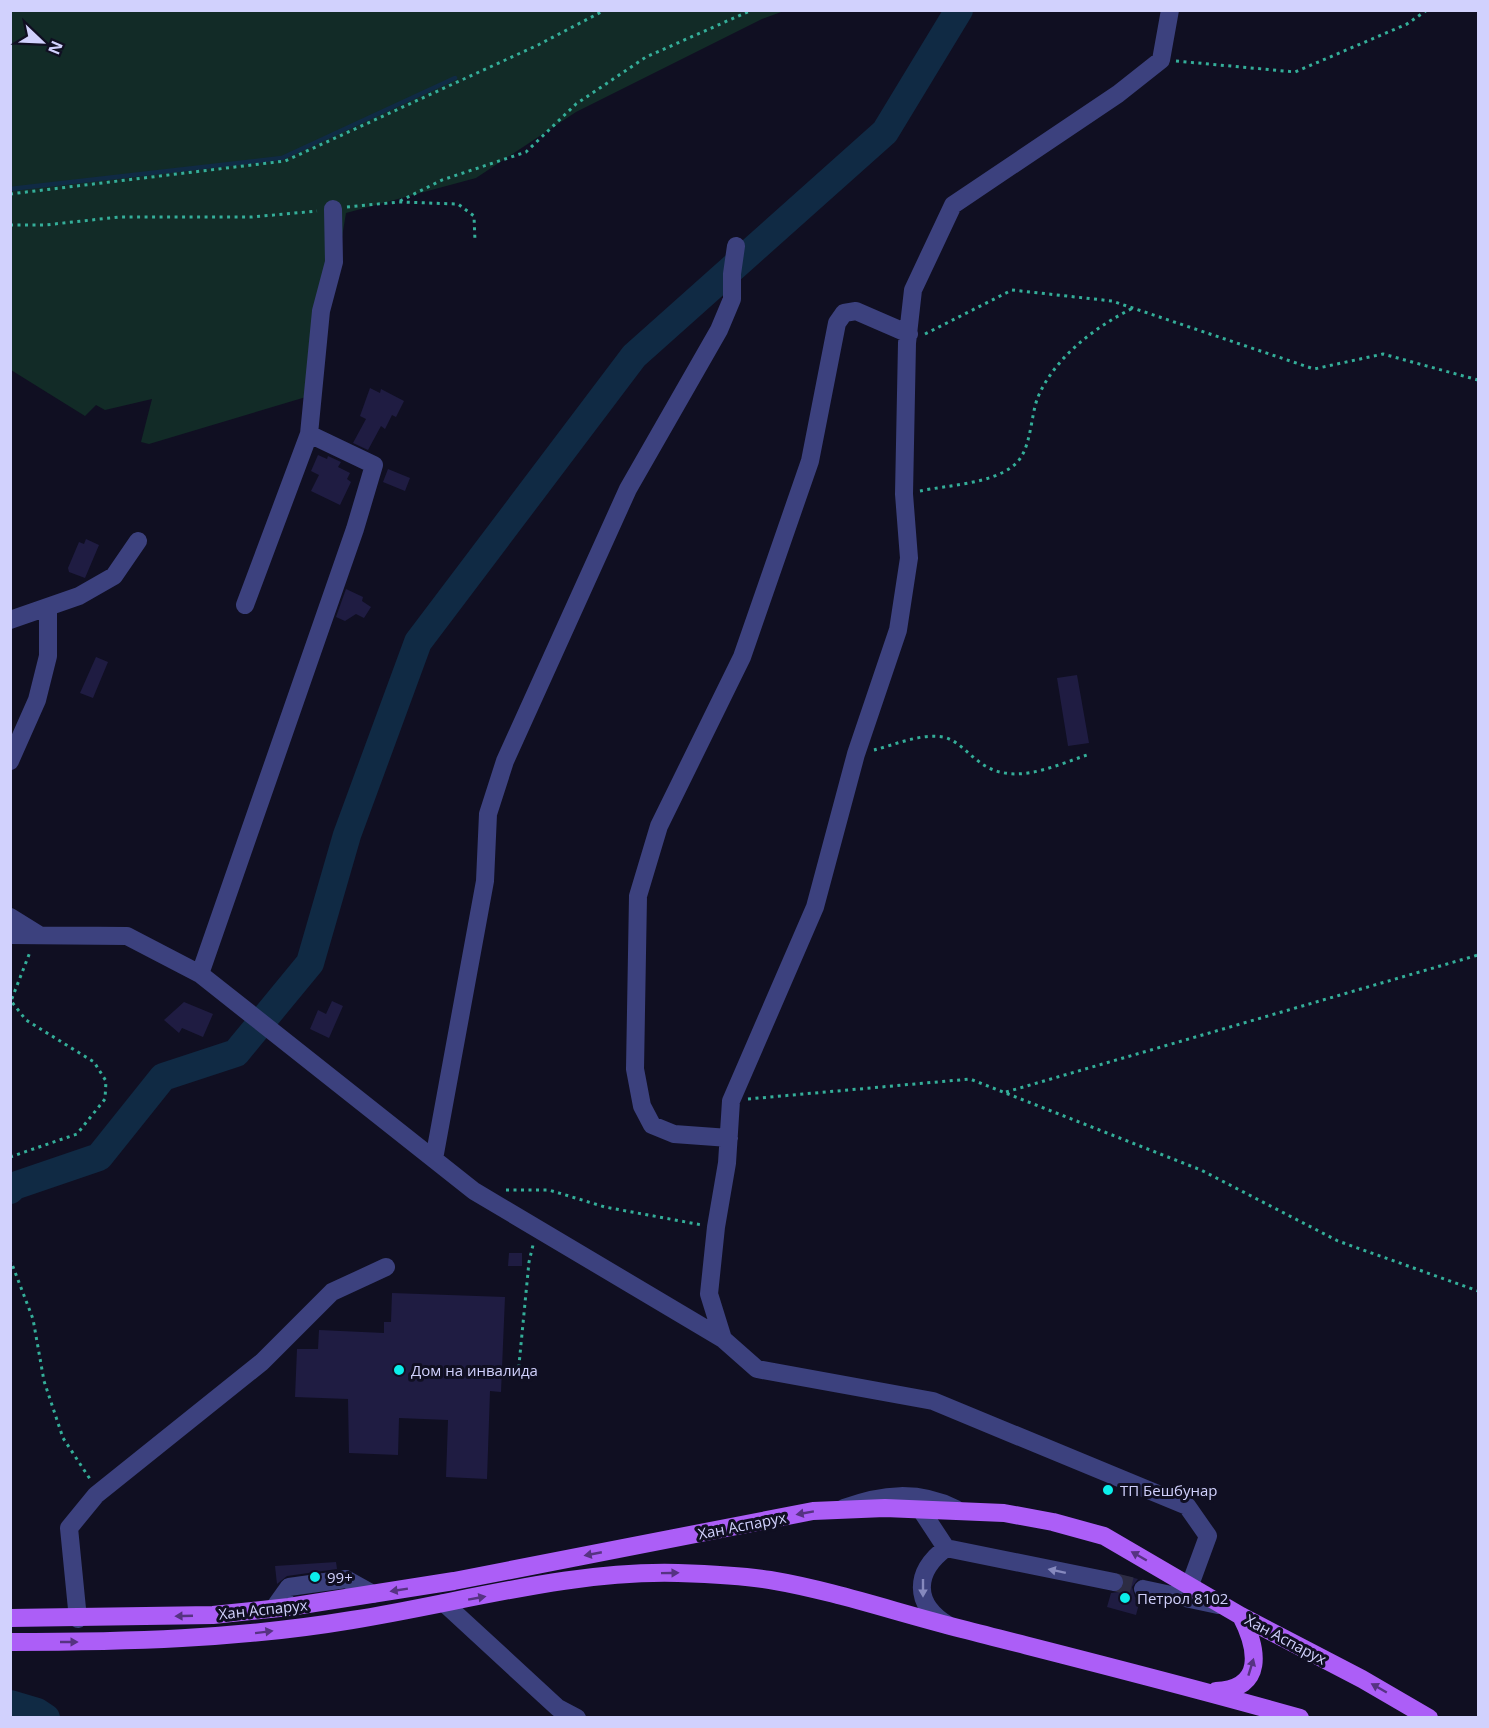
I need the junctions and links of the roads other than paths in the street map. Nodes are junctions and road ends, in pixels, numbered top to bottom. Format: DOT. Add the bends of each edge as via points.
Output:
graph roads {
  1 [pos="1170,10"];
  2 [pos="333,209"];
  3 [pos="736,246"];
  4 [pos="908,338"];
  5 [pos="309,434"];
  6 [pos="138,541"];
  7 [pos="245,605"];
  8 [pos="48,609"];
  9 [pos="10,620"];
  10 [pos="10,761"];
  11 [pos="10,916"];
  12 [pos="39,934"];
  13 [pos="10,935"];
  14 [pos="200,974"];
  15 [pos="729,1138"];
  16 [pos="434,1159"];
  17 [pos="386,1267"];
  18 [pos="723,1339"];
  19 [pos="840,1509"];
  20 [pos="921,1510"];
  21 [pos="961,1510"];
  22 [pos="946,1548"];
  23 [pos="1114,1582"];
  24 [pos="1190,1585"];
  25 [pos="1143,1589"];
  26 [pos="444,1604"];
  27 [pos="1234,1611"];
  28 [pos="10,1618"];
  29 [pos="78,1619"];
  30 [pos="948,1626"];
  31 [pos="10,1642"];
  32 [pos="1209,1692"];
  33 [pos="577,1718"];
  34 [pos="1300,1718"];
  35 [pos="1429,1718"];
  1 -- 4 [label="street" via="1161,60 1118,94 953,205 913,290"];
  2 -- 5 [label="street" via="334,262 321,311"];
  3 -- 16 [label="street" via="732,299 719,330 628,489 506,761 491,803 485,881"];
  4 -- 15 [label="street" via="904,494 909,558 898,630 856,754 815,907 731,1101"];
  4 -- 15 [label="street" via="856,311 844,313 837,323 810,461 742,657 659,826 638,896 635,1069 642,1106 652,1125 674,1134"];
  5 -- 7 [label="street"];
  5 -- 14 [label="street" via="374,465"];
  6 -- 8 [label="street" via="114,576 79,597"];
  8 -- 9 [label="street"];
  8 -- 10 [label="street" via="48,656 43,678"];
  11 -- 12 [label="street"];
  12 -- 13 [label="street"];
  12 -- 14 [label="street" via="127,936"];
  14 -- 16 [label="street"];
  15 -- 18 [label="street" via="709,1294"];
  16 -- 18 [label="street" via="474,1191"];
  17 -- 29 [label="street" via="332,1292 262,1362 96,1495 69,1528"];
  18 -- 24 [label="street" via="758,1369 933,1401 1187,1506 1208,1536"];
  19 -- 20 [label="main road, Хан Аспарух"];
  19 -- 21 [label="street" via="893,1495 931,1500"];
  19 -- 29 [label="main road, Хан Аспарух, one-way" via="373,1594 213,1615"];
  20 -- 21 [label="main road, Хан Аспарух"];
  20 -- 22 [label="street"];
  24 -- 21 [label="main road, Хан Аспарух, one-way" via="1104,1536 1043,1520"];
  23 -- 22 [label="street, one-way"];
  22 -- 30 [label="street, one-way" via="927,1569 922,1588 926,1607"];
  24 -- 27 [label="main road, Хан Аспарух"];
  25 -- 27 [label="street"];
  26 -- 30 [label="main road, Хан Аспарух, one-way" via="563,1582 676,1573 770,1580"];
  31 -- 26 [label="main road, Хан Аспарух, one-way" via="237,1636"];
  26 -- 33 [label="street" via="558,1708"];
  32 -- 27 [label="main road, one-way" via="1234,1689 1250,1675 1252,1640"];
  35 -- 27 [label="main road, Хан Аспарух, one-way"];
  28 -- 29 [label="main road, Хан Аспарух"];
  30 -- 32 [label="main road, Хан Аспарух"];
  32 -- 34 [label="main road, Хан Аспарух"];
}
